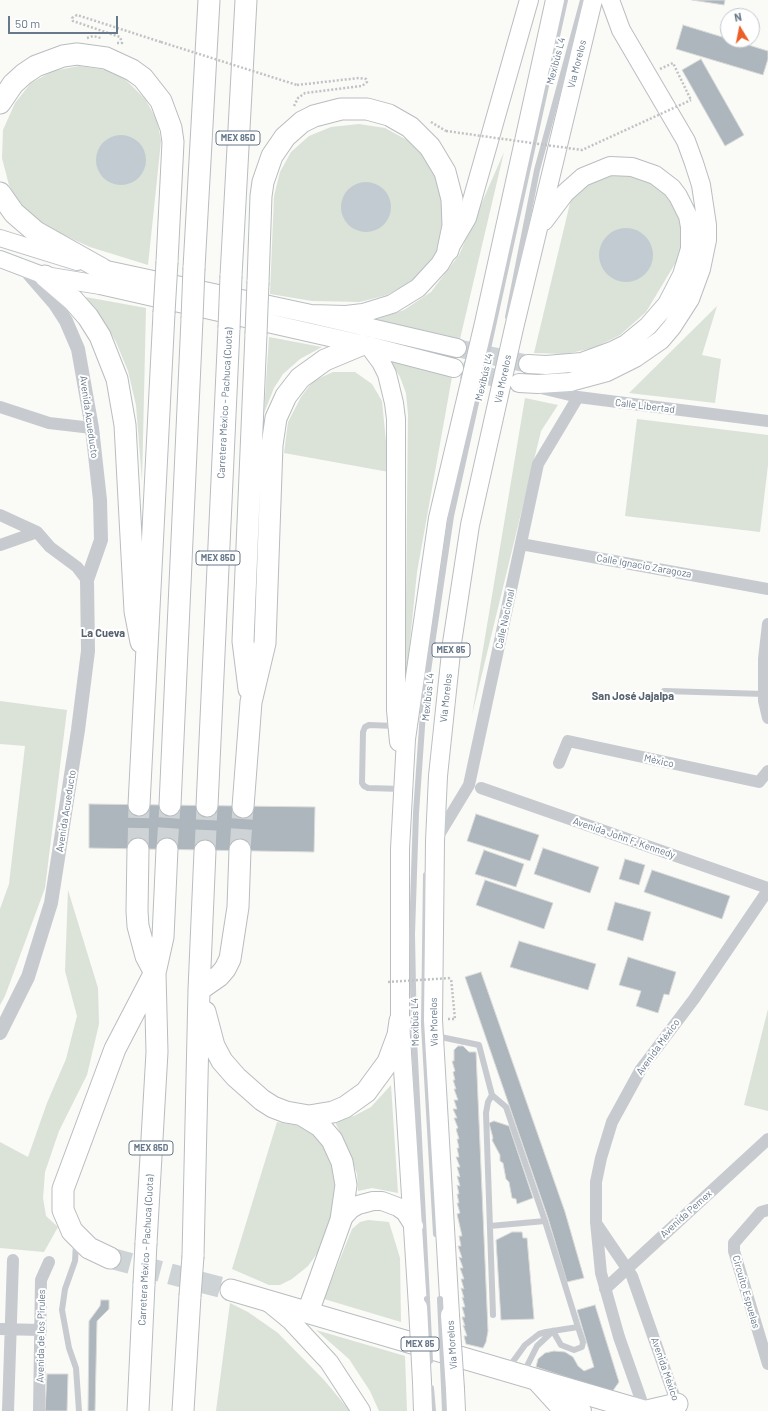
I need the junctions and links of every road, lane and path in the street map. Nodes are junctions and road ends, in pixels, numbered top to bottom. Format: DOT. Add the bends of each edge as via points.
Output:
graph roads {
  1 [pos="209,0"];
  2 [pos="246,0"];
  3 [pos="529,0"];
  4 [pos="555,0"];
  5 [pos="564,0"];
  6 [pos="583,0"];
  7 [pos="593,0"];
  8 [pos="610,0"];
  9 [pos="106,40"];
  10 [pos="113,42"];
  11 [pos="82,55"];
  12 [pos="673,63"];
  13 [pos="0,102"];
  14 [pos="429,120"];
  15 [pos="296,127"];
  16 [pos="0,193"];
  17 [pos="0,238"];
  18 [pos="535,240"];
  19 [pos="448,250"];
  20 [pos="0,259"];
  21 [pos="24,269"];
  22 [pos="102,269"];
  23 [pos="45,276"];
  24 [pos="311,314"];
  25 [pos="506,323"];
  26 [pos="365,345"];
  27 [pos="457,348"];
  28 [pos="528,364"];
  29 [pos="454,368"];
  30 [pos="521,384"];
  31 [pos="578,397"];
  32 [pos="0,407"];
  33 [pos="768,421"];
  34 [pos="92,428"];
  35 [pos="0,516"];
  36 [pos="37,532"];
  37 [pos="521,544"];
  38 [pos="0,545"];
  39 [pos="87,580"];
  40 [pos="768,588"];
  41 [pos="768,624"];
  42 [pos="148,661"];
  43 [pos="664,691"];
  44 [pos="764,694"];
  45 [pos="251,702"];
  46 [pos="768,718"];
  47 [pos="397,726"];
  48 [pos="559,763"];
  49 [pos="768,771"];
  50 [pos="404,781"];
  51 [pos="481,788"];
  52 [pos="139,805"];
  53 [pos="170,805"];
  54 [pos="207,806"];
  55 [pos="243,807"];
  56 [pos="435,841"];
  57 [pos="138,849"];
  58 [pos="167,849"];
  59 [pos="240,850"];
  60 [pos="205,851"];
  61 [pos="426,869"];
  62 [pos="768,889"];
  63 [pos="155,973"];
  64 [pos="388,982"];
  65 [pos="199,990"];
  66 [pos="454,1019"];
  67 [pos="400,1021"];
  68 [pos="0,1033"];
  69 [pos="434,1036"];
  70 [pos="492,1095"];
  71 [pos="302,1115"];
  72 [pos="768,1139"];
  73 [pos="768,1210"];
  74 [pos="340,1220"];
  75 [pos="546,1221"];
  76 [pos="596,1222"];
  77 [pos="414,1226"];
  78 [pos="490,1226"];
  79 [pos="72,1231"];
  80 [pos="437,1244"];
  81 [pos="110,1258"];
  82 [pos="13,1260"];
  83 [pos="49,1262"];
  84 [pos="626,1268"];
  85 [pos="605,1289"];
  86 [pos="231,1290"];
  87 [pos="440,1291"];
  88 [pos="268,1301"];
  89 [pos="423,1303"];
  90 [pos="308,1312"];
  91 [pos="493,1315"];
  92 [pos="578,1327"];
  93 [pos="6,1329"];
  94 [pos="41,1330"];
  95 [pos="553,1331"];
  96 [pos="768,1364"];
  97 [pos="521,1374"];
  98 [pos="427,1378"];
  99 [pos="449,1388"];
  100 [pos="564,1388"];
  101 [pos="678,1407"];
  102 [pos="8,1411"];
  103 [pos="39,1411"];
  104 [pos="79,1411"];
  105 [pos="138,1411"];
  106 [pos="183,1411"];
  107 [pos="361,1411"];
  108 [pos="423,1411"];
  109 [pos="432,1411"];
  110 [pos="445,1411"];
  111 [pos="456,1411"];
  112 [pos="563,1411"];
  113 [pos="582,1411"];
  114 [pos="645,1411"];
  1 -- 53 [label="highway, MEX 85D, bridge" via="194,268"];
  2 -- 54 [label="highway, Carretera México - Pachuca (Cuota) / MEX 85D, bridge"];
  3 -- 19 [label="main road" via="467,218"];
  4 -- 50 [label="main road, MEX 85" via="438,518 406,738"];
  5 -- 89 [label="lane, Mexibús L4" via="451,516 424,698 416,813 412,934"];
  6 -- 25 [label="lane, Mexibús L4" via="537,170"];
  7 -- 18 [label="main road, Vía Morelos / MEX 85"];
  8 -- 30 [label="main road" via="621,30 686,141 694,163 705,205 707,225 707,240 701,269 690,299 672,327 661,340 635,358 588,378 554,384"];
  9 -- 11 [label="path" via="89,36"];
  10 -- 15 [label="path, bridge" via="119,44 122,40 120,37 73,22 72,18 77,16 297,85 366,79 367,82 362,86 305,93 298,98 294,107"];
  11 -- 13 [label="highway" via="63,56 36,66 13,84"];
  11 -- 42 [label="highway, bridge" via="106,58 132,70 153,89 168,114 173,142"];
  12 -- 14 [label="path, bridge" via="691,100 582,150 446,131"];
  15 -- 19 [label="highway" via="314,116 355,108 378,112 410,127 430,147 450,185 454,213"];
  15 -- 45 [label="highway, bridge" via="285,137 272,156 263,182 243,641"];
  16 -- 22 [label="highway" via="14,213 36,232"];
  17 -- 22 [label="main road"];
  18 -- 28 [label="main road" via="548,214 574,184 592,172 610,166 644,170 656,175 672,188 688,216 691,238 688,260 675,290 658,315 637,335 612,351 582,362 558,365"];
  18 -- 56 [label="main road, Vía Morelos / MEX 85" via="470,525 452,644 438,776"];
  19 -- 24 [label="main road" via="430,277 418,288 392,304 363,313"];
  20 -- 21 [label="main road"];
  21 -- 23 [label="main road"];
  21 -- 34 [label="street, Avenida Acueducto" via="55,304 73,335 82,366"];
  22 -- 24 [label="main road"];
  23 -- 26 [label="main road" via="100,285"];
  23 -- 42 [label="highway" via="73,300 92,324 107,350 117,378 125,425 135,611 141,644"];
  24 -- 27 [label="main road"];
  26 -- 29 [label="main road"];
  26 -- 45 [label="highway" via="325,360 300,378 286,396 276,418 272,445 265,643"];
  26 -- 47 [label="main road" via="381,362 387,374 396,418"];
  30 -- 31 [label="street, Calle Libertad"];
  31 -- 33 [label="street, Calle Libertad"];
  31 -- 37 [label="street, Calle Nacional" via="538,464"];
  32 -- 34 [label="street" via="49,423"];
  34 -- 39 [label="street, Avenida Acueducto" via="100,500 101,540"];
  35 -- 36 [label="street"];
  36 -- 38 [label="street"];
  36 -- 39 [label="street" via="50,547 77,567"];
  37 -- 40 [label="street, Calle Ignacio Zaragoza"];
  37 -- 56 [label="street, Calle Nacional" via="469,785"];
  39 -- 68 [label="street, Avenida Acueducto" via="88,651 51,903 28,977"];
  41 -- 44 [label="street"];
  42 -- 52 [label="highway"];
  43 -- 44 [label="lane"];
  44 -- 46 [label="street"];
  45 -- 55 [label="highway"];
  47 -- 50 [label="main road"];
  47 -- 50 [label="lane" via="365,727 362,783 368,788"];
  48 -- 49 [label="street, México" via="568,741 759,782"];
  50 -- 67 [label="main road, MEX 85" via="400,849"];
  51 -- 62 [label="street, Avenida John F. Kennedy"];
  56 -- 69 [label="main road, Vía Morelos / MEX 85"];
  57 -- 63 [label="highway" via="138,926 141,941"];
  58 -- 63 [label="highway, Carretera México - Pachuca (Cuota) / MEX 85D" via="163,937"];
  59 -- 65 [label="highway" via="238,907 230,959 226,969 219,976"];
  60 -- 65 [label="highway"];
  61 -- 80 [label="lane, Mexibús L4" via="424,1025"];
  62 -- 76 [label="street, Avenida México" via="694,999 641,1069 612,1122 596,1182"];
  63 -- 79 [label="highway" via="115,1049 67,1176 63,1189 63,1210"];
  63 -- 105 [label="highway, Carretera México - Pachuca (Cuota) / MEX 85D, bridge" via="157,1052"];
  64 -- 66 [label="path, bridge" via="451,978"];
  65 -- 71 [label="highway" via="214,1046 222,1061 262,1100 286,1112"];
  65 -- 106 [label="highway, bridge" via="192,1256"];
  67 -- 71 [label="highway" via="398,1035 388,1062 366,1092 333,1112"];
  67 -- 77 [label="main road, MEX 85"];
  69 -- 70 [label="lane" via="479,1045"];
  69 -- 99 [label="main road, Vía Morelos / MEX 85, bridge" via="450,1315"];
  70 -- 75 [label="lane" via="506,1107"];
  70 -- 78 [label="lane" via="486,1112"];
  71 -- 74 [label="highway" via="326,1133 342,1162 346,1185"];
  72 -- 84 [label="street, Avenida Pemex"];
  73 -- 96 [label="street, Circuito Espuelas" via="761,1212 734,1243 734,1251"];
  74 -- 77 [label="main road" via="351,1208 382,1201 398,1207"];
  74 -- 90 [label="highway"];
  75 -- 78 [label="lane"];
  75 -- 92 [label="lane"];
  76 -- 84 [label="street, Avenida México"];
  76 -- 85 [label="street, Avenida México"];
  77 -- 89 [label="main road, MEX 85"];
  78 -- 91 [label="lane"];
  79 -- 81 [label="highway" via="89,1248"];
  79 -- 104 [label="lane" via="76,1256 65,1288 62,1310 69,1348 76,1368"];
  82 -- 93 [label="street"];
  83 -- 94 [label="street, Avenida de los Pirules" via="42,1280"];
  84 -- 85 [label="street, Avenida Pemex"];
  84 -- 101 [label="street, Avenida México" via="632,1276"];
  85 -- 114 [label="street, Avenida México"];
  86 -- 88 [label="highway"];
  87 -- 99 [label="lane, bridge"];
  88 -- 90 [label="highway"];
  88 -- 107 [label="main road" via="290,1320 329,1362"];
  89 -- 98 [label="main road, MEX 85, bridge"];
  90 -- 97 [label="highway"];
  92 -- 95 [label="lane"];
  92 -- 95 [label="lane" via="583,1342 582,1347 574,1350 561,1345"];
  93 -- 94 [label="street"];
  93 -- 102 [label="street"];
  94 -- 103 [label="street, Avenida de los Pirules"];
  95 -- 97 [label="lane" via="537,1346"];
  95 -- 97 [label="lane" via="539,1334 530,1341"];
  97 -- 100 [label="highway"];
  97 -- 112 [label="main road"];
  98 -- 108 [label="main road, MEX 85"];
  98 -- 109 [label="lane"];
  99 -- 110 [label="lane"];
  99 -- 111 [label="main road, Vía Morelos / MEX 85"];
  100 -- 113 [label="main road"];
  100 -- 114 [label="highway"];
  101 -- 114 [label="highway"];
}
